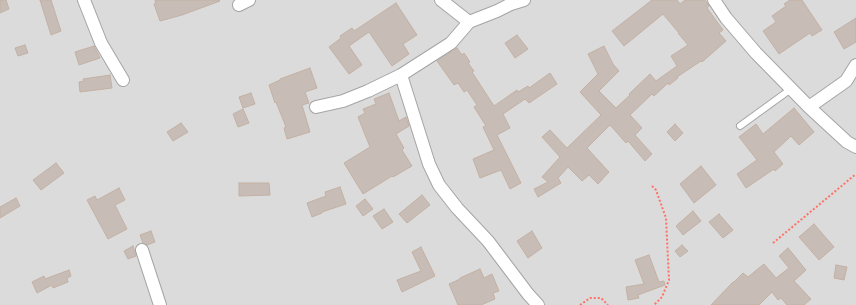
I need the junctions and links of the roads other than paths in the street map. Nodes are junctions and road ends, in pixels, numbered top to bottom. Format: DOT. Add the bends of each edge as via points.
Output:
graph roads {
  1 [pos="84,0"];
  2 [pos="441,0"];
  3 [pos="524,0"];
  4 [pos="714,0"];
  5 [pos="469,22"];
  6 [pos="856,65"];
  7 [pos="401,75"];
  8 [pos="123,80"];
  9 [pos="791,89"];
  10 [pos="316,107"];
  11 [pos="809,107"];
  12 [pos="740,126"];
  13 [pos="856,147"];
  14 [pos="142,250"];
  15 [pos="160,305"];
  16 [pos="538,305"];
  1 -- 8 [label="street" via="100,43"];
  2 -- 5 [label="street"];
  3 -- 5 [label="street"];
  4 -- 9 [label="street" via="756,53"];
  5 -- 7 [label="street" via="451,43"];
  6 -- 11 [label="street" via="846,81"];
  7 -- 10 [label="street" via="344,101"];
  7 -- 16 [label="street" via="429,164 439,185 488,241"];
  9 -- 11 [label="street"];
  9 -- 12 [label="lane"];
  11 -- 13 [label="street" via="847,142"];
  14 -- 15 [label="street"];
}
